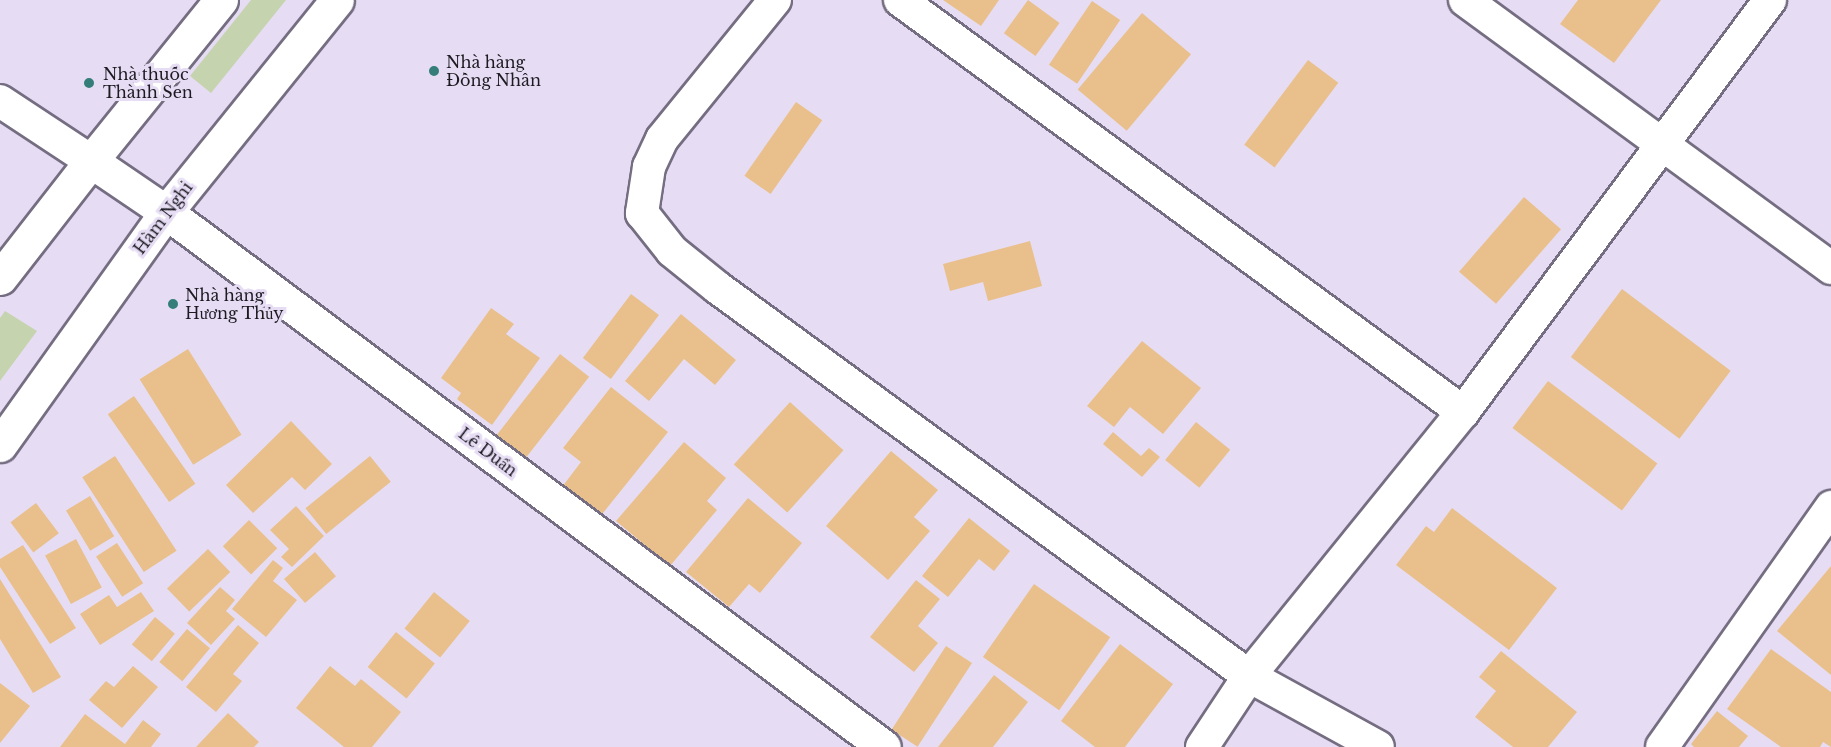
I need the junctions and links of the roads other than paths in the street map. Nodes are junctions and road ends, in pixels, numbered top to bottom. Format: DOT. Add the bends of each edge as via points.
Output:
graph roads {
  1 [pos="221,0"];
  2 [pos="337,0"];
  3 [pos="775,0"];
  4 [pos="900,0"];
  5 [pos="1464,0"];
  6 [pos="1770,0"];
  7 [pos="0,101"];
  8 [pos="1664,144"];
  9 [pos="91,160"];
  10 [pos="166,212"];
  11 [pos="1831,268"];
  12 [pos="0,278"];
  13 [pos="1463,412"];
  14 [pos="0,445"];
  15 [pos="1831,507"];
  16 [pos="1249,676"];
  17 [pos="884,747"];
  18 [pos="1202,747"];
  19 [pos="1378,747"];
  20 [pos="1662,747"];
  1 -- 9 [label="main road"];
  2 -- 10 [label="main road, Hàm Nghi"];
  3 -- 16 [label="street" via="662,139 649,167 642,213 672,251 718,288"];
  4 -- 13 [label="street"];
  5 -- 8 [label="street"];
  6 -- 8 [label="street"];
  7 -- 9 [label="street"];
  8 -- 11 [label="street"];
  8 -- 13 [label="street"];
  9 -- 10 [label="main road, Lê Duẩn"];
  9 -- 12 [label="main road"];
  10 -- 14 [label="main road, Hàm Nghi"];
  10 -- 17 [label="main road, Lê Duẩn"];
  13 -- 16 [label="street"];
  15 -- 20 [label="street"];
  16 -- 18 [label="street"];
  16 -- 19 [label="street"];
}
